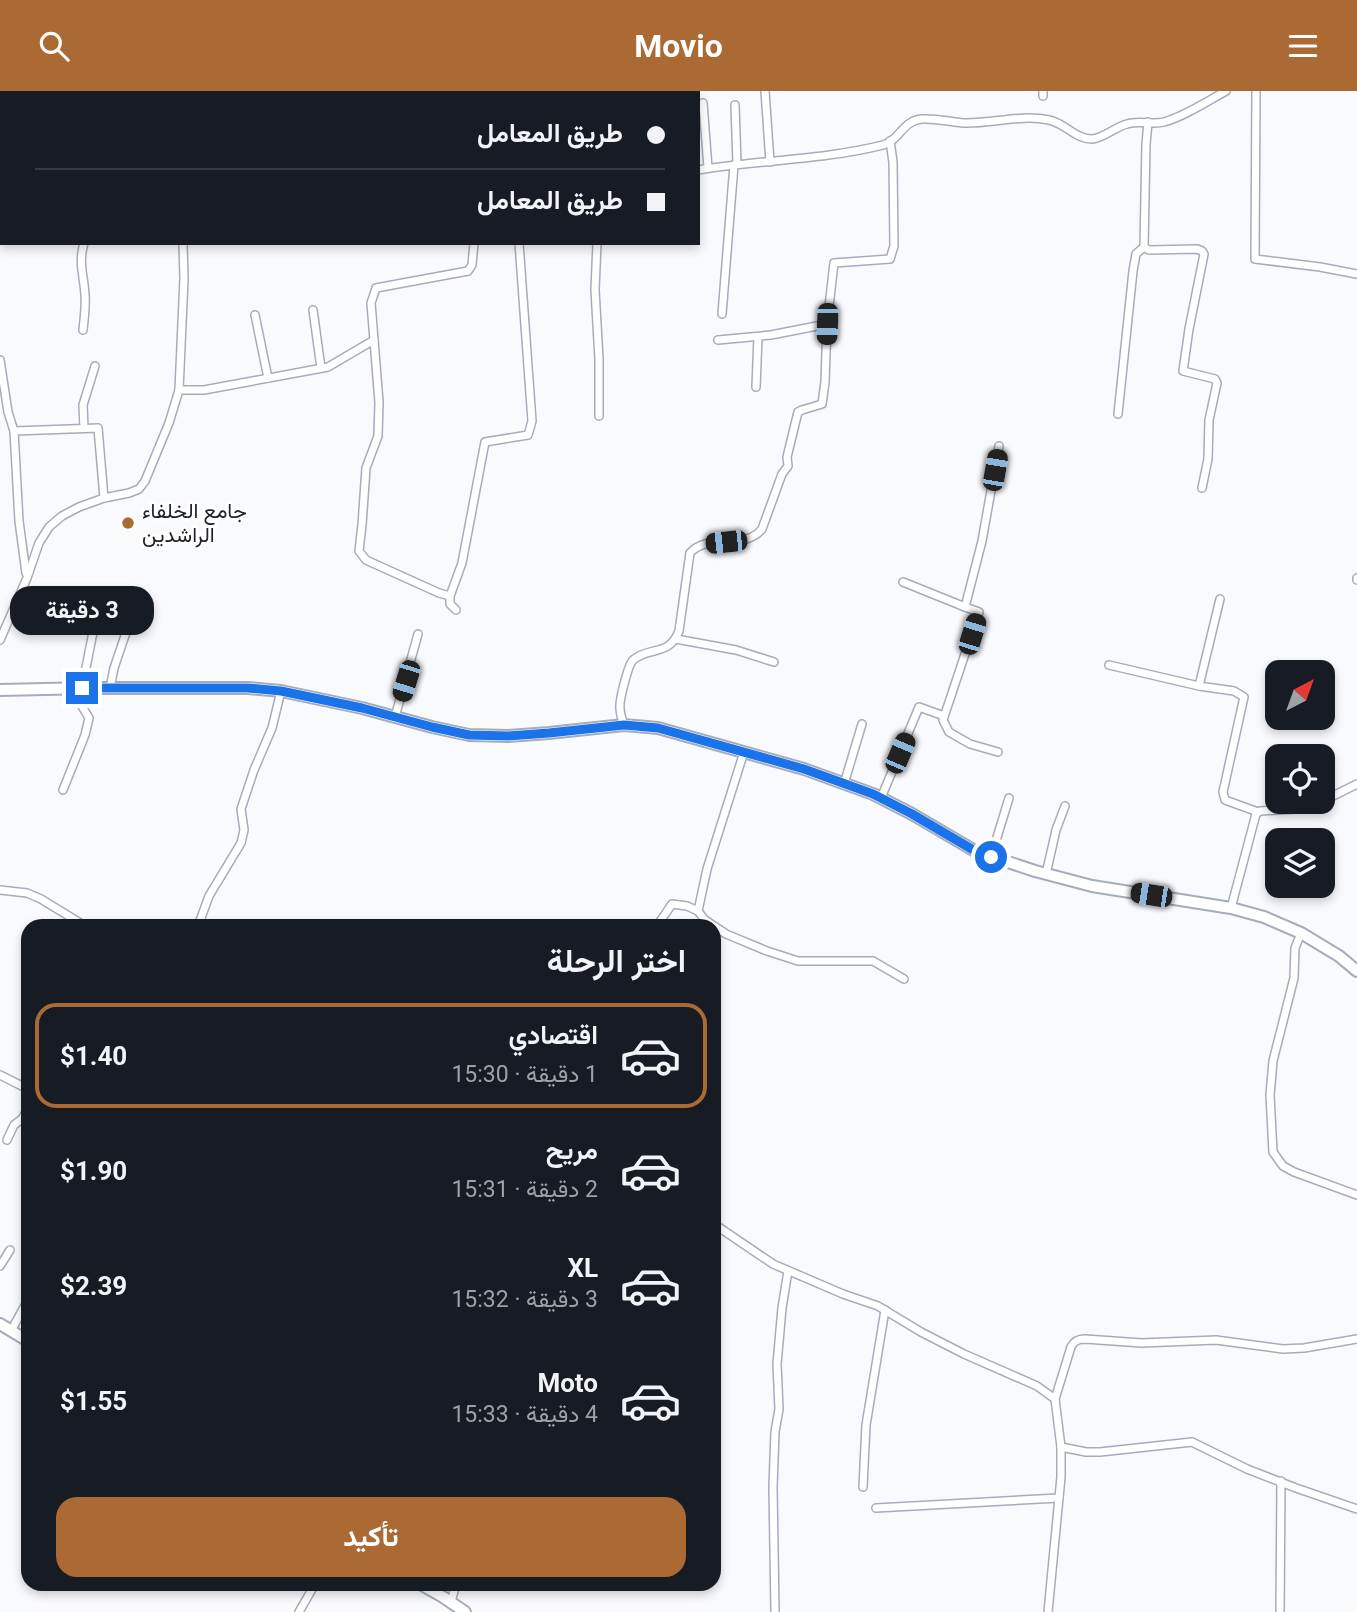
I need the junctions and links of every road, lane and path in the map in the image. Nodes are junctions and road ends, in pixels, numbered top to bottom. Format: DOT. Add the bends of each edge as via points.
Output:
graph roads {
  1 [pos="765,91"];
  2 [pos="1226,91"];
  3 [pos="1256,91"];
  4 [pos="703,103"];
  5 [pos="735,105"];
  6 [pos="1148,122"];
  7 [pos="890,141"];
  8 [pos="770,162"];
  9 [pos="735,164"];
  10 [pos="708,168"];
  11 [pos="700,170"];
  12 [pos="83,245"];
  13 [pos="183,245"];
  14 [pos="474,245"];
  15 [pos="519,245"];
  16 [pos="597,245"];
  17 [pos="1144,247"];
  18 [pos="1357,274"];
  19 [pos="313,310"];
  20 [pos="255,314"];
  21 [pos="722,314"];
  22 [pos="827,324"];
  23 [pos="83,330"];
  24 [pos="758,337"];
  25 [pos="718,340"];
  26 [pos="374,341"];
  27 [pos="0,360"];
  28 [pos="95,366"];
  29 [pos="321,368"];
  30 [pos="268,378"];
  31 [pos="756,387"];
  32 [pos="178,390"];
  33 [pos="1118,414"];
  34 [pos="599,417"];
  35 [pos="84,428"];
  36 [pos="14,431"];
  37 [pos="999,446"];
  38 [pos="1202,488"];
  39 [pos="104,498"];
  40 [pos="27,578"];
  41 [pos="903,582"];
  42 [pos="450,596"];
  43 [pos="1220,599"];
  44 [pos="965,607"];
  45 [pos="456,610"];
  46 [pos="418,634"];
  47 [pos="676,639"];
  48 [pos="0,640"];
  49 [pos="774,662"];
  50 [pos="1109,665"];
  51 [pos="1199,686"];
  52 [pos="76,688"];
  53 [pos="110,688"];
  54 [pos="0,690"];
  55 [pos="281,691"];
  56 [pos="944,716"];
  57 [pos="395,717"];
  58 [pos="862,723"];
  59 [pos="624,725"];
  60 [pos="744,752"];
  61 [pos="998,752"];
  62 [pos="844,784"];
  63 [pos="1357,784"];
  64 [pos="63,790"];
  65 [pos="1335,795"];
  66 [pos="881,798"];
  67 [pos="1009,798"];
  68 [pos="1065,806"];
  69 [pos="1265,811"];
  70 [pos="1258,812"];
  71 [pos="991,857"];
  72 [pos="1046,874"];
  73 [pos="0,890"];
  74 [pos="1231,908"];
  75 [pos="698,911"];
  76 [pos="74,919"];
  77 [pos="201,919"];
  78 [pos="662,919"];
  79 [pos="704,919"];
  80 [pos="721,930"];
  81 [pos="1301,933"];
  82 [pos="1357,971"];
  83 [pos="904,979"];
  84 [pos="0,1075"];
  85 [pos="21,1086"];
  86 [pos="21,1122"];
  87 [pos="7,1140"];
  88 [pos="1357,1195"];
  89 [pos="721,1229"];
  90 [pos="10,1250"];
  91 [pos="0,1266"];
  92 [pos="788,1271"];
  93 [pos="885,1310"];
  94 [pos="21,1313"];
  95 [pos="0,1324"];
  96 [pos="11,1331"];
  97 [pos="21,1337"];
  98 [pos="1357,1339"];
  99 [pos="1055,1399"];
  100 [pos="1061,1447"];
  101 [pos="1280,1481"];
  102 [pos="863,1487"];
  103 [pos="1059,1498"];
  104 [pos="876,1509"];
  105 [pos="1357,1509"];
  106 [pos="311,1591"];
  107 [pos="432,1591"];
  108 [pos="454,1591"];
  109 [pos="451,1602"];
  110 [pos="299,1612"];
  111 [pos="465,1612"];
  112 [pos="775,1612"];
  113 [pos="1048,1612"];
  114 [pos="1280,1612"];
  1 -- 8 [label="street"];
  2 -- 6 [label="street" via="1164,122"];
  3 -- 18 [label="street" via="1255,259"];
  4 -- 10 [label="street"];
  5 -- 9 [label="street"];
  6 -- 7 [label="street" via="1129,123 1093,139 1052,120 964,123 919,119"];
  6 -- 17 [label="street"];
  7 -- 8 [label="street" via="845,153"];
  7 -- 22 [label="street" via="894,246 890,259 834,263"];
  8 -- 9 [label="street"];
  9 -- 10 [label="street"];
  9 -- 21 [label="street"];
  10 -- 11 [label="street"];
  12 -- 23 [label="street"];
  13 -- 32 [label="street"];
  14 -- 26 [label="street" via="468,271 376,288 370,303"];
  15 -- 42 [label="street" via="532,421 528,435 485,442 462,563"];
  16 -- 34 [label="street"];
  17 -- 33 [label="street" via="1136,254 1133,271"];
  17 -- 38 [label="street" via="1197,249 1204,254 1183,371 1217,383"];
  19 -- 29 [label="street"];
  20 -- 30 [label="street"];
  22 -- 24 [label="street"];
  22 -- 47 [label="street" via="822,404 798,412 788,466 757,535 704,544 690,553"];
  24 -- 25 [label="street"];
  24 -- 31 [label="street"];
  26 -- 29 [label="street"];
  26 -- 42 [label="street" via="378,436 366,468 359,551 366,560"];
  27 -- 36 [label="street"];
  28 -- 35 [label="street" via="83,405"];
  29 -- 30 [label="street"];
  30 -- 32 [label="street"];
  32 -- 39 [label="street" via="145,481 130,493"];
  35 -- 36 [label="street"];
  35 -- 39 [label="street" via="98,428"];
  36 -- 40 [label="street"];
  37 -- 44 [label="street"];
  39 -- 40 [label="street" via="62,516 50,527"];
  40 -- 48 [label="street"];
  41 -- 44 [label="street"];
  42 -- 45 [label="street"];
  43 -- 51 [label="street"];
  44 -- 56 [label="street" via="979,613"];
  46 -- 57 [label="street"];
  47 -- 49 [label="street"];
  47 -- 59 [label="street" via="630,664 619,706"];
  50 -- 51 [label="street"];
  51 -- 70 [label="street" via="1244,697 1223,792 1225,800"];
  52 -- 53 [label="main road"];
  52 -- 53 [label="street" via="107,596 136,603"];
  52 -- 54 [label="main road"];
  52 -- 64 [label="street" via="89,718"];
  53 -- 55 [label="main road"];
  55 -- 57 [label="main road"];
  55 -- 77 [label="street" via="241,809 241,843"];
  56 -- 61 [label="street" via="949,732"];
  56 -- 66 [label="street" via="919,707"];
  57 -- 59 [label="main road" via="482,736"];
  58 -- 62 [label="street"];
  59 -- 60 [label="main road" via="658,728"];
  60 -- 62 [label="main road"];
  60 -- 75 [label="street"];
  62 -- 66 [label="main road"];
  63 -- 65 [label="street"];
  66 -- 71 [label="main road"];
  67 -- 71 [label="street"];
  68 -- 72 [label="street"];
  69 -- 70 [label="street"];
  70 -- 74 [label="street"];
  71 -- 72 [label="main road"];
  72 -- 74 [label="main road"];
  73 -- 76 [label="street" via="41,899"];
  74 -- 81 [label="main road" via="1264,916"];
  75 -- 78 [label="street" via="672,904"];
  75 -- 79 [label="street"];
  80 -- 83 [label="street" via="798,961 873,961"];
  81 -- 82 [label="main road"];
  81 -- 88 [label="street" via="1273,1061 1273,1152 1294,1172"];
  84 -- 85 [label="street"];
  86 -- 87 [label="street" via="14,1125"];
  89 -- 92 [label="street"];
  90 -- 91 [label="street"];
  92 -- 93 [label="street"];
  92 -- 112 [label="street" via="777,1364"];
  93 -- 99 [label="street"];
  93 -- 102 [label="street" via="866,1425"];
  94 -- 96 [label="street"];
  95 -- 96 [label="main road"];
  96 -- 97 [label="main road"];
  98 -- 99 [label="street" via="1272,1349 1216,1340 1142,1343 1081,1339 1071,1347"];
  99 -- 100 [label="street"];
  100 -- 101 [label="street" via="1100,1452 1192,1442"];
  100 -- 103 [label="street"];
  101 -- 105 [label="street"];
  101 -- 114 [label="street"];
  103 -- 104 [label="street"];
  103 -- 113 [label="street"];
  106 -- 110 [label="street"];
  107 -- 109 [label="main road"];
  108 -- 109 [label="street"];
  109 -- 111 [label="main road"];
}
